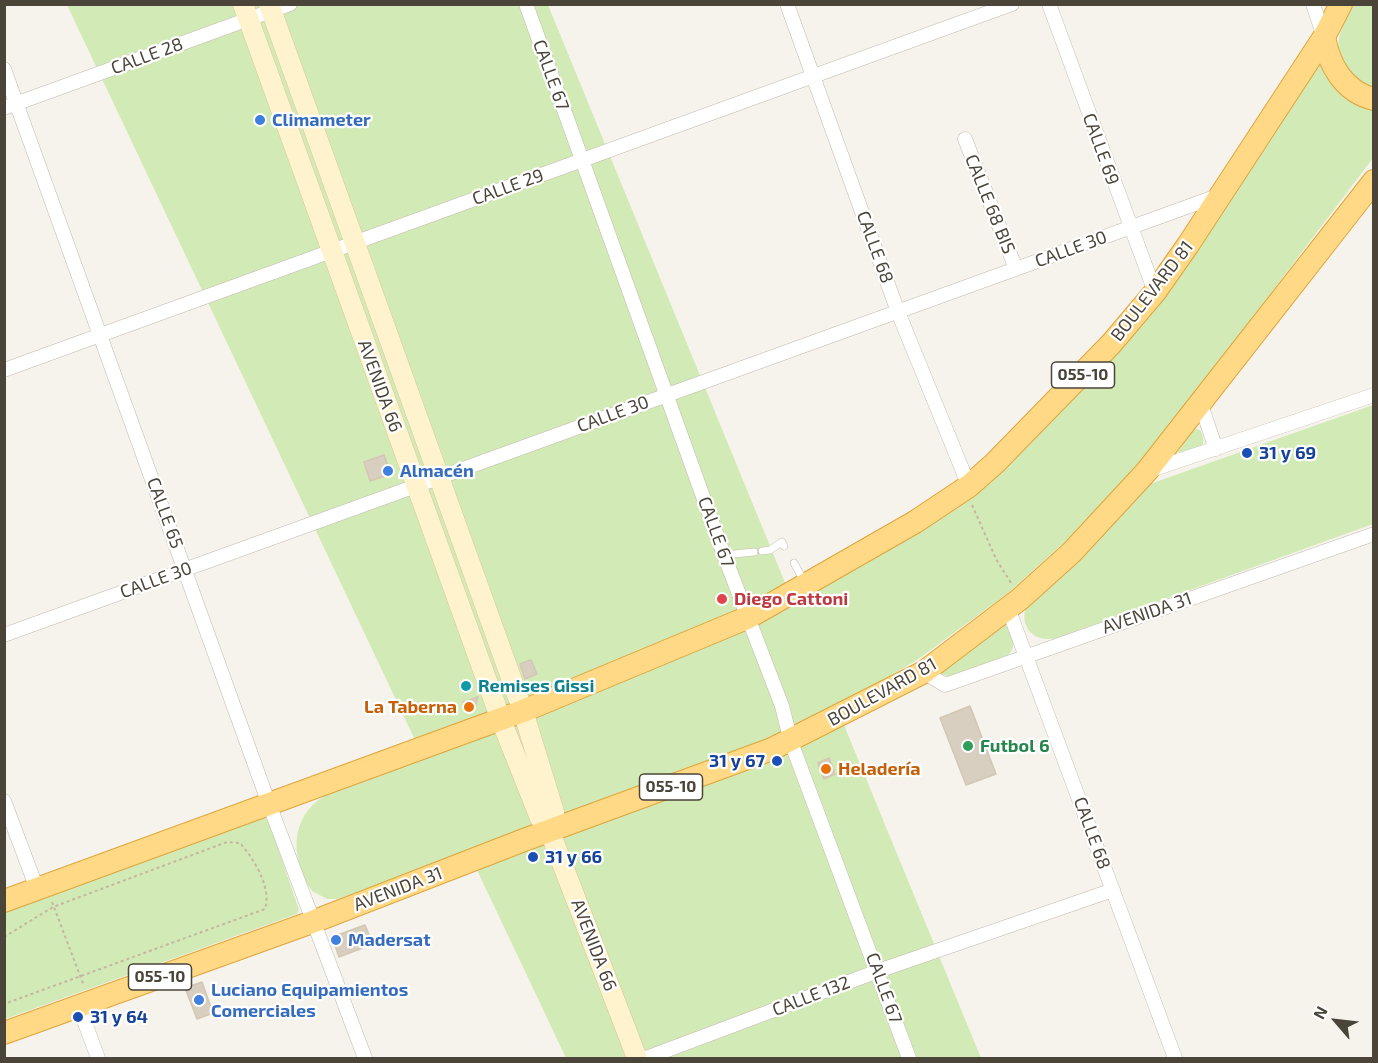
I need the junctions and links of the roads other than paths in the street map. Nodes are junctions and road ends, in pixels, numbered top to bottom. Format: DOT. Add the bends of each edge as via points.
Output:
graph roads {
  1 [pos="526,4"];
  2 [pos="787,4"];
  3 [pos="1012,4"];
  4 [pos="1049,4"];
  5 [pos="1313,4"];
  6 [pos="1341,4"];
  7 [pos="276,7"];
  8 [pos="246,12"];
  9 [pos="1324,37"];
  10 [pos="4,69"];
  11 [pos="813,76"];
  12 [pos="1374,99"];
  13 [pos="11,106"];
  14 [pos="964,139"];
  15 [pos="582,160"];
  16 [pos="1373,183"];
  17 [pos="1222,194"];
  18 [pos="1130,228"];
  19 [pos="355,243"];
  20 [pos="332,251"];
  21 [pos="1016,269"];
  22 [pos="1155,292"];
  23 [pos="898,312"];
  24 [pos="100,335"];
  25 [pos="4,370"];
  26 [pos="666,395"];
  27 [pos="1374,395"];
  28 [pos="1201,405"];
  29 [pos="1216,449"];
  30 [pos="1147,471"];
  31 [pos="439,477"];
  32 [pos="416,486"];
  33 [pos="967,488"];
  34 [pos="1374,534"];
  35 [pos="784,546"];
  36 [pos="724,555"];
  37 [pos="794,563"];
  38 [pos="185,569"];
  39 [pos="807,586"];
  40 [pos="1014,603"];
  41 [pos="748,617"];
  42 [pos="4,634"];
  43 [pos="1028,655"];
  44 [pos="924,672"];
  45 [pos="524,711"];
  46 [pos="501,720"];
  47 [pos="791,741"];
  48 [pos="4,801"];
  49 [pos="269,804"];
  50 [pos="550,832"];
  51 [pos="42,887"];
  52 [pos="1113,890"];
  53 [pos="4,901"];
  54 [pos="315,921"];
  55 [pos="878,971"];
  56 [pos="84,1005"];
  57 [pos="4,1034"];
  58 [pos="98,1059"];
  59 [pos="365,1059"];
  60 [pos="637,1059"];
  61 [pos="646,1059"];
  62 [pos="909,1059"];
  63 [pos="1175,1059"];
  1 -- 15 [label="street, CALLE 67"];
  2 -- 11 [label="street, CALLE 68"];
  3 -- 11 [label="street, CALLE 29"];
  4 -- 18 [label="street, CALLE 69"];
  5 -- 9 [label="street"];
  6 -- 9 [label="highway, BOULEVARD 81 / 055-10"];
  7 -- 8 [label="street, CALLE 28"];
  7 -- 19 [label="main road, AVENIDA 66"];
  8 -- 13 [label="street, CALLE 28"];
  8 -- 20 [label="main road, AVENIDA 66"];
  9 -- 12 [label="highway" via="1327,53 1343,80 1355,91"];
  9 -- 17 [label="highway, BOULEVARD 81 / 055-10"];
  10 -- 13 [label="street, CALLE 65"];
  11 -- 15 [label="street, CALLE 29"];
  11 -- 23 [label="street, CALLE 68"];
  13 -- 24 [label="street, CALLE 65"];
  14 -- 21 [label="street, CALLE 68 BIS"];
  15 -- 19 [label="street, CALLE 29"];
  15 -- 26 [label="street, CALLE 67"];
  16 -- 28 [label="highway, BOULEVARD 81 / 055-10"];
  17 -- 18 [label="street, CALLE 30"];
  17 -- 22 [label="highway, BOULEVARD 81 / 055-10"];
  18 -- 21 [label="street, CALLE 30"];
  18 -- 22 [label="street, CALLE 69"];
  19 -- 20 [label="street, CALLE 29"];
  19 -- 31 [label="main road, AVENIDA 66"];
  20 -- 24 [label="street, CALLE 29"];
  20 -- 32 [label="main road, AVENIDA 66"];
  21 -- 23 [label="street, CALLE 30"];
  22 -- 33 [label="highway, BOULEVARD 81 / 055-10" via="1069,390"];
  23 -- 26 [label="street, CALLE 30"];
  23 -- 33 [label="street, CALLE 68"];
  24 -- 25 [label="street, CALLE 29"];
  24 -- 38 [label="street, CALLE 65"];
  26 -- 31 [label="street, CALLE 30"];
  26 -- 36 [label="street, CALLE 67"];
  27 -- 29 [label="street"];
  28 -- 29 [label="street"];
  28 -- 30 [label="highway, BOULEVARD 81 / 055-10"];
  29 -- 30 [label="street"];
  30 -- 40 [label="highway, BOULEVARD 81 / 055-10" via="1072,552"];
  31 -- 32 [label="street, CALLE 30"];
  31 -- 45 [label="main road, AVENIDA 66"];
  32 -- 38 [label="street, CALLE 30"];
  32 -- 46 [label="main road, AVENIDA 66"];
  33 -- 39 [label="highway, BOULEVARD 81 / 055-10"];
  34 -- 43 [label="street, AVENIDA 31"];
  35 -- 36 [label="lane" via="782,542 770,550"];
  36 -- 41 [label="street, CALLE 67"];
  37 -- 39 [label="lane"];
  38 -- 42 [label="street, CALLE 30"];
  38 -- 49 [label="street, CALLE 65"];
  39 -- 41 [label="highway, BOULEVARD 81 / 055-10"];
  40 -- 43 [label="street, CALLE 68"];
  40 -- 44 [label="highway, BOULEVARD 81 / 055-10"];
  41 -- 45 [label="highway, 055-10"];
  41 -- 47 [label="street, CALLE 67"];
  43 -- 44 [label="street, AVENIDA 31" via="945,685"];
  43 -- 52 [label="street, CALLE 68"];
  44 -- 47 [label="highway, BOULEVARD 81 / 055-10"];
  45 -- 46 [label="highway, 055-10"];
  45 -- 50 [label="main road, AVENIDA 66" via="554,812"];
  46 -- 49 [label="highway, 055-10"];
  46 -- 50 [label="main road, AVENIDA 66" via="540,818"];
  47 -- 50 [label="highway, AVENIDA 31 / 055-10"];
  47 -- 55 [label="street, CALLE 67"];
  48 -- 51 [label="street"];
  49 -- 51 [label="highway, 055-10"];
  49 -- 54 [label="street, CALLE 65"];
  50 -- 54 [label="highway, AVENIDA 31 / 055-10"];
  50 -- 60 [label="main road, AVENIDA 66"];
  51 -- 53 [label="highway, 055-10"];
  52 -- 55 [label="street, CALLE 132"];
  52 -- 63 [label="street, CALLE 68"];
  54 -- 56 [label="highway, AVENIDA 31 / 055-10"];
  54 -- 59 [label="street, CALLE 65"];
  55 -- 61 [label="street, CALLE 132"];
  55 -- 62 [label="street, CALLE 67"];
  56 -- 57 [label="highway, AVENIDA 31 / 055-10"];
  56 -- 58 [label="street"];
}
